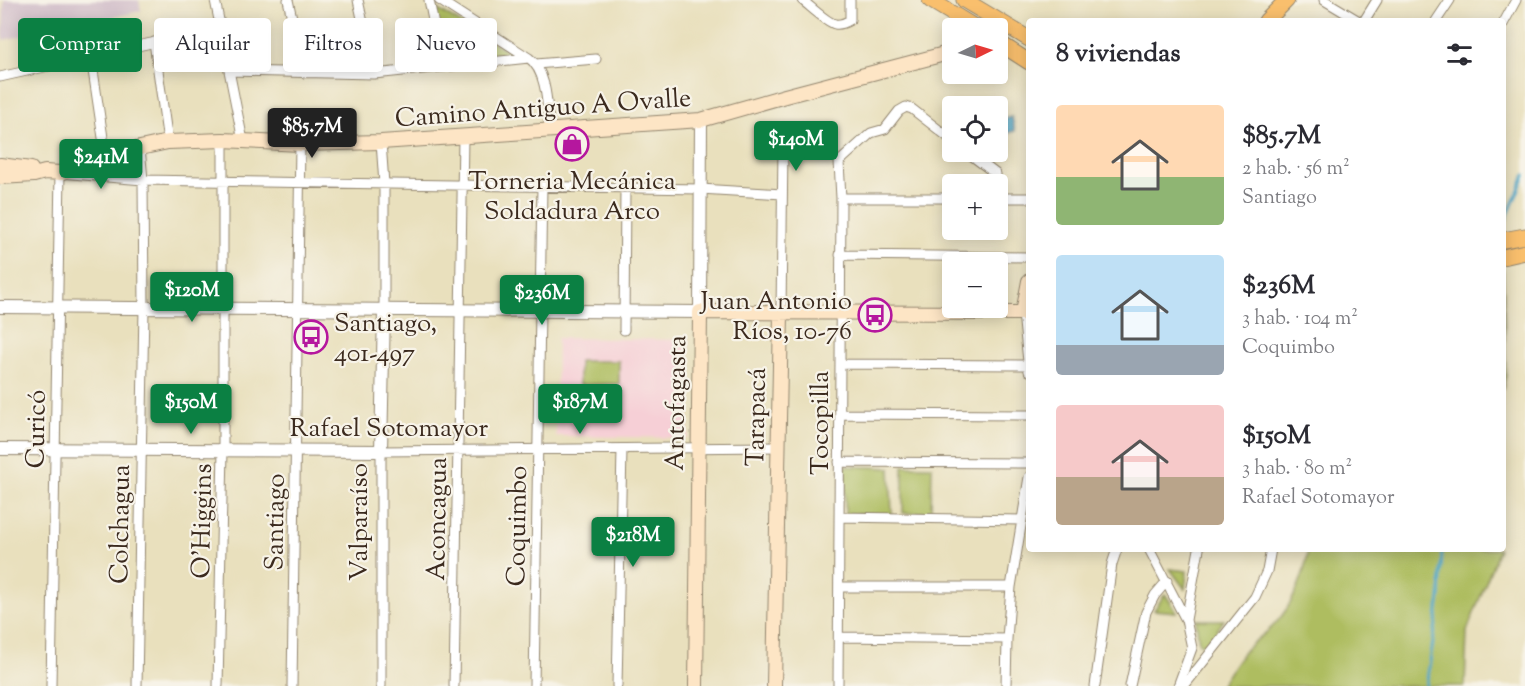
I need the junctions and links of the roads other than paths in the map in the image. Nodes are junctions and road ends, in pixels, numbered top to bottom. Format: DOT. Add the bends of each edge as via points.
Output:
graph roads {
  1 [pos="215,0"];
  2 [pos="288,0"];
  3 [pos="358,0"];
  4 [pos="429,0"];
  5 [pos="439,0"];
  6 [pos="802,0"];
  7 [pos="850,0"];
  8 [pos="930,0"];
  9 [pos="964,0"];
  10 [pos="1287,0"];
  11 [pos="1324,0"];
  12 [pos="1377,0"];
  13 [pos="1450,0"];
  14 [pos="1516,0"];
  15 [pos="219,18"];
  16 [pos="433,18"];
  17 [pos="960,18"];
  18 [pos="1269,18"];
  19 [pos="1354,18"];
  20 [pos="1366,18"];
  21 [pos="1438,18"];
  22 [pos="1506,18"];
  23 [pos="1026,37"];
  24 [pos="154,42"];
  25 [pos="142,45"];
  26 [pos="1008,48"];
  27 [pos="942,55"];
  28 [pos="596,59"];
  29 [pos="1026,60"];
  30 [pos="532,61"];
  31 [pos="497,63"];
  32 [pos="23,72"];
  33 [pos="93,72"];
  34 [pos="158,72"];
  35 [pos="229,72"];
  36 [pos="266,72"];
  37 [pos="395,72"];
  38 [pos="304,73"];
  39 [pos="374,74"];
  40 [pos="0,77"];
  41 [pos="701,120"];
  42 [pos="550,131"];
  43 [pos="942,132"];
  44 [pos="463,137"];
  45 [pos="223,140"];
  46 [pos="243,141"];
  47 [pos="168,142"];
  48 [pos="381,142"];
  49 [pos="300,144"];
  50 [pos="140,148"];
  51 [pos="783,148"];
  52 [pos="106,158"];
  53 [pos="980,162"];
  54 [pos="0,165"];
  55 [pos="45,172"];
  56 [pos="60,173"];
  57 [pos="996,174"];
  58 [pos="0,177"];
  59 [pos="143,180"];
  60 [pos="222,181"];
  61 [pos="300,182"];
  62 [pos="384,183"];
  63 [pos="462,185"];
  64 [pos="542,186"];
  65 [pos="625,188"];
  66 [pos="700,189"];
  67 [pos="782,194"];
  68 [pos="841,198"];
  69 [pos="942,198"];
  70 [pos="1008,198"];
  71 [pos="1026,198"];
  72 [pos="1525,236"];
  73 [pos="1506,239"];
  74 [pos="1525,252"];
  75 [pos="840,255"];
  76 [pos="1506,255"];
  77 [pos="1026,256"];
  78 [pos="1026,297"];
  79 [pos="0,307"];
  80 [pos="58,307"];
  81 [pos="144,308"];
  82 [pos="223,309"];
  83 [pos="298,309"];
  84 [pos="384,310"];
  85 [pos="460,310"];
  86 [pos="540,311"];
  87 [pos="624,312"];
  88 [pos="700,312"];
  89 [pos="781,313"];
  90 [pos="840,313"];
  91 [pos="1023,313"];
  92 [pos="624,330"];
  93 [pos="1026,340"];
  94 [pos="840,364"];
  95 [pos="1026,368"];
  96 [pos="840,414"];
  97 [pos="1026,415"];
  98 [pos="779,447"];
  99 [pos="699,448"];
  100 [pos="0,449"];
  101 [pos="55,449"];
  102 [pos="538,449"];
  103 [pos="622,449"];
  104 [pos="142,450"];
  105 [pos="224,450"];
  106 [pos="296,450"];
  107 [pos="458,450"];
  108 [pos="381,451"];
  109 [pos="839,462"];
  110 [pos="1026,463"];
  111 [pos="1026,495"];
  112 [pos="839,517"];
  113 [pos="1022,520"];
  114 [pos="1116,552"];
  115 [pos="1151,552"];
  116 [pos="1198,552"];
  117 [pos="1270,552"];
  118 [pos="1167,581"];
  119 [pos="839,587"];
  120 [pos="1011,587"];
  121 [pos="1186,620"];
  122 [pos="838,637"];
  123 [pos="1007,639"];
  124 [pos="1192,648"];
  125 [pos="1208,657"];
  126 [pos="51,686"];
  127 [pos="137,686"];
  128 [pos="218,686"];
  129 [pos="292,686"];
  130 [pos="381,686"];
  131 [pos="454,686"];
  132 [pos="534,686"];
  133 [pos="617,686"];
  134 [pos="696,686"];
  135 [pos="774,686"];
  136 [pos="838,686"];
  137 [pos="1006,686"];
  138 [pos="1095,686"];
  139 [pos="1130,686"];
  140 [pos="1178,686"];
  141 [pos="1184,686"];
  1 -- 15 [label="street"];
  2 -- 38 [label="street"];
  3 -- 39 [label="street"];
  4 -- 16 [label="street"];
  5 -- 30 [label="street"];
  6 -- 7 [label="street" via="831,23 841,24 850,20"];
  8 -- 17 [label="main road"];
  9 -- 23 [label="main road"];
  10 -- 18 [label="main road"];
  11 -- 19 [label="street"];
  12 -- 20 [label="street"];
  13 -- 21 [label="street"];
  14 -- 22 [label="street"];
  24 -- 25 [label="street"];
  26 -- 29 [label="main road"];
  27 -- 41 [label="main road, Camino Antiguo A Ovalle"];
  28 -- 30 [label="street"];
  30 -- 31 [label="street"];
  30 -- 42 [label="street" via="542,76"];
  32 -- 40 [label="street"];
  33 -- 52 [label="street"];
  34 -- 47 [label="street"];
  35 -- 46 [label="street"];
  36 -- 38 [label="street"];
  37 -- 39 [label="street"];
  38 -- 39 [label="street"];
  41 -- 42 [label="main road, Camino Antiguo A Ovalle"];
  41 -- 66 [label="street, Antofagasta"];
  42 -- 44 [label="main road, Camino Antiguo A Ovalle"];
  43 -- 68 [label="street, Tocopilla" via="912,109 901,109 885,129 871,133 839,162"];
  44 -- 48 [label="main road, Camino Antiguo A Ovalle"];
  44 -- 63 [label="street, Aconcagua"];
  45 -- 46 [label="main road, Camino Antiguo A Ovalle"];
  45 -- 47 [label="main road, Camino Antiguo A Ovalle"];
  45 -- 60 [label="street, O'Higgins"];
  46 -- 49 [label="main road, Camino Antiguo A Ovalle"];
  47 -- 50 [label="main road, Camino Antiguo A Ovalle"];
  48 -- 49 [label="main road, Camino Antiguo A Ovalle"];
  48 -- 62 [label="street, Valparaíso"];
  49 -- 61 [label="street, Santiago"];
  50 -- 52 [label="main road, Camino Antiguo A Ovalle"];
  50 -- 59 [label="street, Colchagua"];
  51 -- 67 [label="street, Tarapacá"];
  52 -- 56 [label="main road, Camino Antiguo A Ovalle"];
  53 -- 57 [label="street"];
  54 -- 55 [label="main road"];
  55 -- 56 [label="main road"];
  55 -- 58 [label="main road"];
  56 -- 59 [label="street"];
  56 -- 80 [label="street, Curicó"];
  59 -- 60 [label="street"];
  59 -- 81 [label="street, Colchagua"];
  60 -- 61 [label="street"];
  60 -- 82 [label="street, O'Higgins"];
  61 -- 62 [label="street"];
  61 -- 83 [label="street, Santiago"];
  62 -- 63 [label="street"];
  62 -- 84 [label="street, Valparaíso"];
  63 -- 64 [label="street"];
  63 -- 85 [label="street, Aconcagua"];
  64 -- 65 [label="street"];
  64 -- 86 [label="street, Coquimbo"];
  65 -- 66 [label="street"];
  65 -- 87 [label="street"];
  66 -- 67 [label="street"];
  66 -- 88 [label="street, Antofagasta"];
  67 -- 89 [label="street, Tarapacá"];
  68 -- 69 [label="street"];
  68 -- 75 [label="street, Tocopilla"];
  70 -- 71 [label="street"];
  72 -- 73 [label="main road"];
  74 -- 76 [label="main road"];
  75 -- 77 [label="street"];
  75 -- 90 [label="street, Tocopilla"];
  78 -- 91 [label="main road"];
  79 -- 80 [label="street"];
  80 -- 81 [label="street"];
  80 -- 101 [label="street, Curicó"];
  81 -- 82 [label="street"];
  81 -- 104 [label="street, Colchagua"];
  82 -- 83 [label="street"];
  82 -- 105 [label="street, O'Higgins"];
  83 -- 84 [label="street"];
  83 -- 106 [label="street, Santiago"];
  84 -- 85 [label="street"];
  84 -- 108 [label="street, Valparaíso"];
  85 -- 86 [label="street"];
  85 -- 107 [label="street, Aconcagua"];
  86 -- 87 [label="street"];
  86 -- 102 [label="street, Coquimbo"];
  87 -- 88 [label="street"];
  87 -- 92 [label="street"];
  88 -- 89 [label="main road"];
  88 -- 99 [label="main road, Antofagasta"];
  89 -- 90 [label="main road"];
  89 -- 98 [label="main road, Tarapacá"];
  90 -- 91 [label="main road"];
  90 -- 94 [label="street, Tocopilla"];
  91 -- 93 [label="street"];
  94 -- 95 [label="street"];
  94 -- 96 [label="street, Tocopilla"];
  96 -- 97 [label="street"];
  96 -- 109 [label="street, Tocopilla"];
  98 -- 99 [label="street, Rafael Sotomayor"];
  98 -- 135 [label="main road, Tarapacá"];
  99 -- 103 [label="street, Rafael Sotomayor"];
  99 -- 134 [label="main road, Antofagasta"];
  100 -- 101 [label="street, Rafael Sotomayor"];
  101 -- 104 [label="street, Rafael Sotomayor"];
  101 -- 126 [label="street, Curicó"];
  102 -- 103 [label="street, Rafael Sotomayor"];
  102 -- 107 [label="street, Rafael Sotomayor"];
  102 -- 132 [label="street, Coquimbo"];
  103 -- 133 [label="street"];
  104 -- 105 [label="street, Rafael Sotomayor"];
  104 -- 127 [label="street, Colchagua"];
  105 -- 106 [label="street, Rafael Sotomayor"];
  105 -- 128 [label="street, O'Higgins"];
  106 -- 108 [label="street, Rafael Sotomayor"];
  106 -- 129 [label="street, Santiago"];
  107 -- 108 [label="street, Rafael Sotomayor"];
  107 -- 131 [label="street, Aconcagua"];
  108 -- 130 [label="street, Valparaíso"];
  109 -- 110 [label="street"];
  109 -- 112 [label="street, Tocopilla"];
  111 -- 113 [label="street"];
  112 -- 113 [label="street"];
  112 -- 119 [label="street, Tocopilla"];
  113 -- 120 [label="street"];
  114 -- 138 [label="street"];
  115 -- 118 [label="street"];
  116 -- 121 [label="street"];
  117 -- 125 [label="street" via="1260,589"];
  118 -- 121 [label="street"];
  118 -- 139 [label="street" via="1146,612"];
  119 -- 120 [label="street"];
  119 -- 122 [label="street, Tocopilla"];
  120 -- 123 [label="street"];
  121 -- 124 [label="street"];
  122 -- 123 [label="street"];
  122 -- 136 [label="street, Tocopilla"];
  123 -- 137 [label="street"];
  124 -- 125 [label="street"];
  124 -- 140 [label="street"];
  125 -- 141 [label="street"];
}
